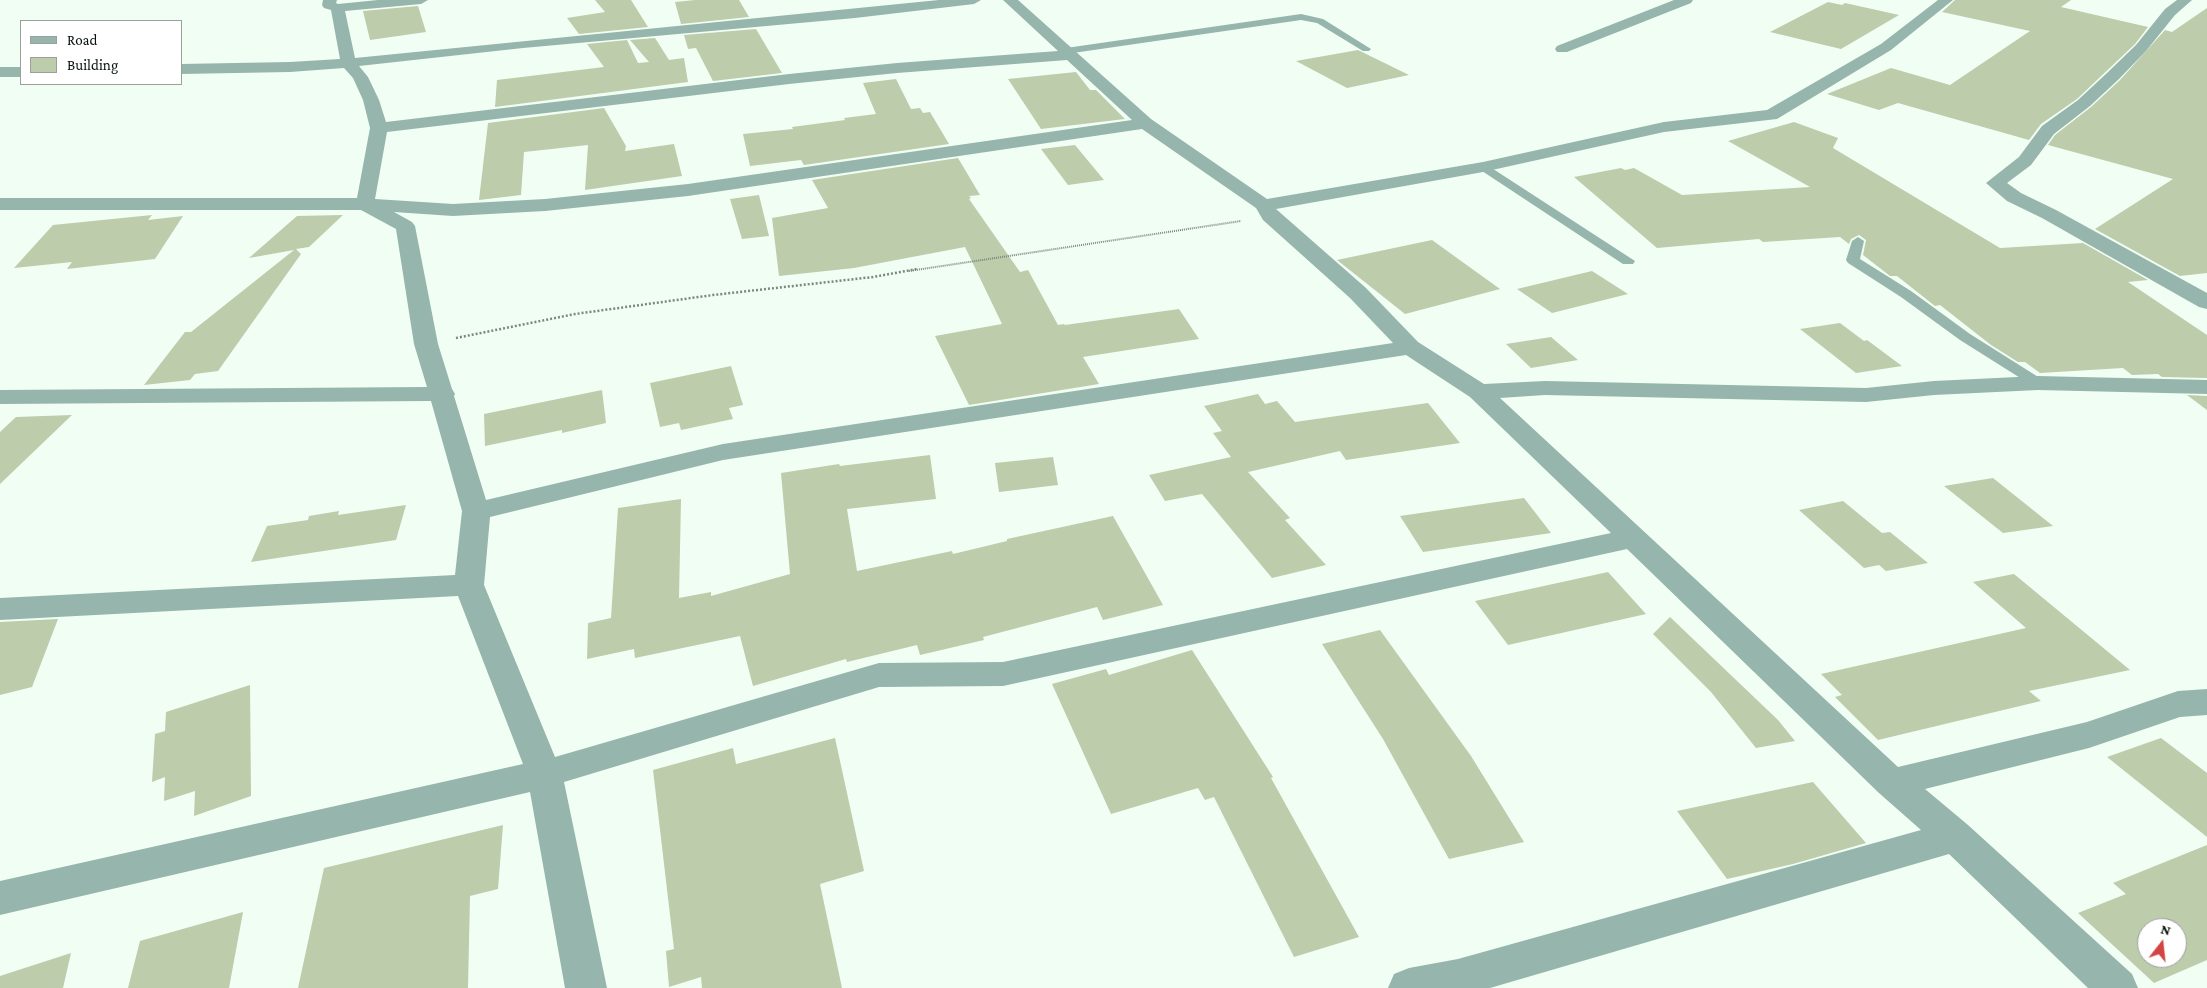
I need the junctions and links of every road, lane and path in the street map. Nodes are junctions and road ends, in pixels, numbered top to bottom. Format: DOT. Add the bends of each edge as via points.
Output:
graph roads {
  1 [pos="421,0"];
  2 [pos="974,0"];
  3 [pos="1010,0"];
  4 [pos="1686,0"];
  5 [pos="1946,0"];
  6 [pos="2185,0"];
  7 [pos="334,4"];
  8 [pos="1366,49"];
  9 [pos="1562,50"];
  10 [pos="1068,53"];
  11 [pos="348,63"];
  12 [pos="182,69"];
  13 [pos="0,72"];
  14 [pos="20,72"];
  15 [pos="1145,123"];
  16 [pos="379,128"];
  17 [pos="1483,167"];
  18 [pos="0,204"];
  19 [pos="365,204"];
  20 [pos="1267,210"];
  21 [pos="1858,241"];
  22 [pos="1628,261"];
  23 [pos="2207,302"];
  24 [pos="426,344"];
  25 [pos="1410,347"];
  26 [pos="2038,383"];
  27 [pos="2207,387"];
  28 [pos="1479,392"];
  29 [pos="443,394"];
  30 [pos="0,397"];
  31 [pos="476,511"];
  32 [pos="1634,538"];
  33 [pos="469,585"];
  34 [pos="0,609"];
  35 [pos="2207,702"];
  36 [pos="544,774"];
  37 [pos="1892,783"];
  38 [pos="1955,836"];
  39 [pos="0,898"];
  40 [pos="586,988"];
  41 [pos="1408,988"];
  42 [pos="2117,988"];
  1 -- 7 [label="street"];
  2 -- 11 [label="street"];
  3 -- 10 [label="street"];
  4 -- 9 [label="street"];
  5 -- 17 [label="street" via="1886,47 1770,115 1664,127"];
  6 -- 23 [label="street" via="2170,12 2113,76 2048,130 2025,161 1995,183 2014,197"];
  7 -- 11 [label="street"];
  8 -- 10 [label="lane" via="1320,20 1301,17"];
  10 -- 15 [label="street"];
  10 -- 16 [label="street" via="789,79"];
  11 -- 12 [label="street"];
  11 -- 16 [label="street" via="372,100"];
  13 -- 14 [label="street"];
  15 -- 19 [label="street" via="688,190 545,206 453,210"];
  15 -- 20 [label="street"];
  16 -- 19 [label="street"];
  17 -- 20 [label="street"];
  17 -- 22 [label="lane"];
  18 -- 19 [label="street"];
  19 -- 24 [label="street" via="405,226"];
  20 -- 24 [label="path" via="1053,250 964,260 873,277 576,314"];
  20 -- 25 [label="street" via="1358,293"];
  21 -- 26 [label="lane" via="1853,260"];
  24 -- 29 [label="street"];
  25 -- 28 [label="street"];
  25 -- 31 [label="street" via="723,452"];
  26 -- 27 [label="street"];
  26 -- 28 [label="street" via="1866,394 1546,388"];
  28 -- 32 [label="street"];
  29 -- 30 [label="street"];
  29 -- 31 [label="street"];
  31 -- 33 [label="street"];
  32 -- 36 [label="street" via="1003,674 879,675"];
  32 -- 37 [label="street"];
  33 -- 34 [label="street"];
  33 -- 36 [label="street"];
  35 -- 37 [label="street" via="2178,704 2089,735"];
  36 -- 39 [label="street"];
  36 -- 40 [label="street"];
  37 -- 38 [label="street"];
  38 -- 41 [label="street" via="1458,978"];
  38 -- 42 [label="street"];
}
